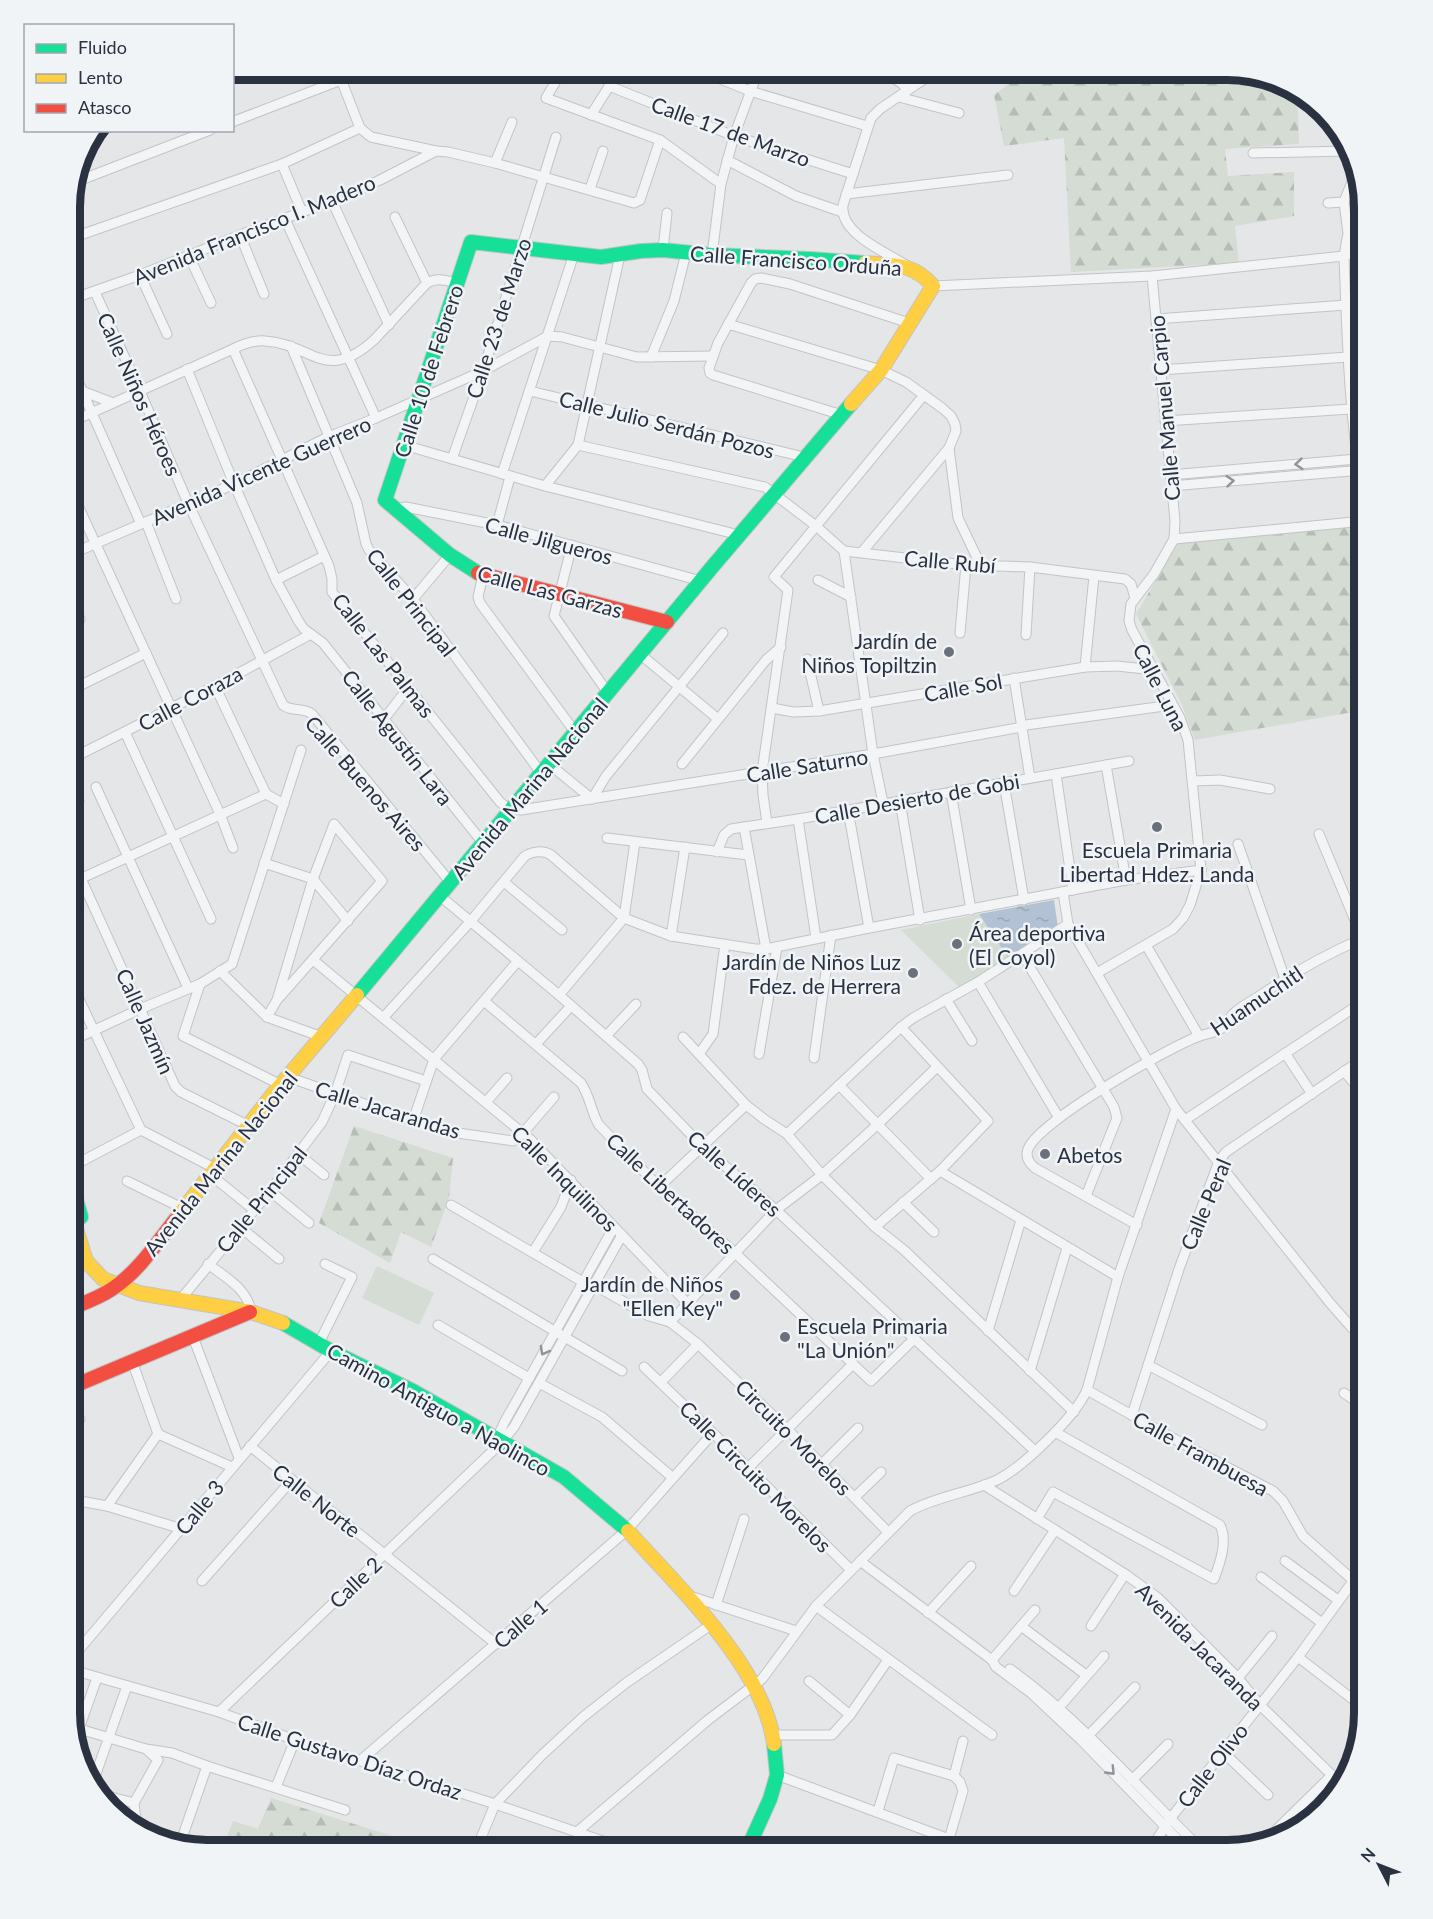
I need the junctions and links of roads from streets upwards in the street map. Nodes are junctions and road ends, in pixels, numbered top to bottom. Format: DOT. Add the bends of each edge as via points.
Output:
graph roads {
  1 [pos="341,80"];
  2 [pos="557,80"];
  3 [pos="613,80"];
  4 [pos="723,80"];
  5 [pos="754,80"];
  6 [pos="895,80"];
  7 [pos="923,80"];
  8 [pos="609,86"];
  9 [pos="750,91"];
  10 [pos="903,94"];
  11 [pos="959,113"];
  12 [pos="591,115"];
  13 [pos="234,121"];
  14 [pos="512,122"];
  15 [pos="867,126"];
  16 [pos="360,128"];
  17 [pos="205,132"];
  18 [pos="734,136"];
  19 [pos="556,137"];
  20 [pos="660,140"];
  21 [pos="603,151"];
  22 [pos="1340,151"];
  23 [pos="436,152"];
  24 [pos="1253,153"];
  25 [pos="727,160"];
  26 [pos="495,163"];
  27 [pos="282,164"];
  28 [pos="853,174"];
  29 [pos="1008,175"];
  30 [pos="543,176"];
  31 [pos="83,179"];
  32 [pos="721,183"];
  33 [pos="1351,184"];
  34 [pos="590,189"];
  35 [pos="846,194"];
  36 [pos="332,201"];
  37 [pos="1344,202"];
  38 [pos="1328,203"];
  39 [pos="302,212"];
  40 [pos="842,212"];
  41 [pos="668,213"];
  42 [pos="395,217"];
  43 [pos="285,219"];
  44 [pos="80,235"];
  45 [pos="240,235"];
  46 [pos="471,242"];
  47 [pos="1354,243"];
  48 [pos="1346,244"];
  49 [pos="521,247"];
  50 [pos="663,250"];
  51 [pos="686,253"];
  52 [pos="1354,253"];
  53 [pos="574,254"];
  54 [pos="620,255"];
  55 [pos="712,255"];
  56 [pos="189,256"];
  57 [pos="1344,256"];
  58 [pos="909,267"];
  59 [pos="140,275"];
  60 [pos="1152,276"];
  61 [pos="427,283"];
  62 [pos="457,283"];
  63 [pos="933,286"];
  64 [pos="95,292"];
  65 [pos="264,294"];
  66 [pos="80,296"];
  67 [pos="211,303"];
  68 [pos="1346,305"];
  69 [pos="1354,305"];
  70 [pos="1155,319"];
  71 [pos="909,323"];
  72 [pos="729,324"];
  73 [pos="389,325"];
  74 [pos="167,333"];
  75 [pos="548,336"];
  76 [pos="291,346"];
  77 [pos="598,346"];
  78 [pos="233,349"];
  79 [pos="713,356"];
  80 [pos="347,357"];
  81 [pos="651,357"];
  82 [pos="1348,357"];
  83 [pos="187,369"];
  84 [pos="483,370"];
  85 [pos="881,370"];
  86 [pos="1160,370"];
  87 [pos="81,390"];
  88 [pos="140,391"];
  89 [pos="530,391"];
  90 [pos="924,395"];
  91 [pos="418,400"];
  92 [pos="113,403"];
  93 [pos="586,405"];
  94 [pos="1352,409"];
  95 [pos="91,413"];
  96 [pos="842,415"];
  97 [pos="80,418"];
  98 [pos="376,418"];
  99 [pos="1165,422"];
  100 [pos="1354,429"];
  101 [pos="328,437"];
  102 [pos="404,445"];
  103 [pos="578,445"];
  104 [pos="949,448"];
  105 [pos="804,457"];
  106 [pos="452,459"];
  107 [pos="1354,459"];
  108 [pos="283,460"];
  109 [pos="1354,471"];
  110 [pos="506,475"];
  111 [pos="1170,475"];
  112 [pos="234,484"];
  113 [pos="545,486"];
  114 [pos="1171,486"];
  115 [pos="774,492"];
  116 [pos="188,503"];
  117 [pos="390,505"];
  118 [pos="80,511"];
  119 [pos="1354,522"];
  120 [pos="144,523"];
  121 [pos="497,525"];
  122 [pos="816,526"];
  123 [pos="739,535"];
  124 [pos="1174,539"];
  125 [pos="95,545"];
  126 [pos="572,545"];
  127 [pos="80,551"];
  128 [pos="844,551"];
  129 [pos="862,552"];
  130 [pos="450,555"];
  131 [pos="324,556"];
  132 [pos="966,565"];
  133 [pos="981,566"];
  134 [pos="1030,567"];
  135 [pos="483,575"];
  136 [pos="1094,576"];
  137 [pos="276,580"];
  138 [pos="818,580"];
  139 [pos="701,581"];
  140 [pos="560,594"];
  141 [pos="851,597"];
  142 [pos="1135,598"];
  143 [pos="176,599"];
  144 [pos="413,599"];
  145 [pos="667,622"];
  146 [pos="723,633"];
  147 [pos="960,633"];
  148 [pos="311,634"];
  149 [pos="1026,635"];
  150 [pos="781,647"];
  151 [pos="146,653"];
  152 [pos="640,654"];
  153 [pos="807,659"];
  154 [pos="262,660"];
  155 [pos="1085,667"];
  156 [pos="1154,670"];
  157 [pos="1014,678"];
  158 [pos="80,686"];
  159 [pos="215,686"];
  160 [pos="679,687"];
  161 [pos="408,688"];
  162 [pos="608,693"];
  163 [pos="867,703"];
  164 [pos="1173,705"];
  165 [pos="171,708"];
  166 [pos="772,708"];
  167 [pos="819,711"];
  168 [pos="384,719"];
  169 [pos="718,719"];
  170 [pos="1024,726"];
  171 [pos="125,732"];
  172 [pos="575,732"];
  173 [pos="301,750"];
  174 [pos="80,754"];
  175 [pos="873,754"];
  176 [pos="1129,761"];
  177 [pos="681,764"];
  178 [pos="1106,765"];
  179 [pos="545,768"];
  180 [pos="762,772"];
  181 [pos="1056,774"];
  182 [pos="1030,778"];
  183 [pos="1193,781"];
  184 [pos="1004,783"];
  185 [pos="96,787"];
  186 [pos="1270,789"];
  187 [pos="951,792"];
  188 [pos="266,794"];
  189 [pos="592,799"];
  190 [pos="900,801"];
  191 [pos="884,803"];
  192 [pos="284,804"];
  193 [pos="515,810"];
  194 [pos="848,810"];
  195 [pos="220,814"];
  196 [pos="798,819"];
  197 [pos="767,823"];
  198 [pos="744,827"];
  199 [pos="1320,834"];
  200 [pos="173,836"];
  201 [pos="607,838"];
  202 [pos="635,842"];
  203 [pos="483,843"];
  204 [pos="1238,844"];
  205 [pos="685,847"];
  206 [pos="233,848"];
  207 [pos="717,852"];
  208 [pos="748,855"];
  209 [pos="128,858"];
  210 [pos="264,863"];
  211 [pos="1201,870"];
  212 [pos="81,879"];
  213 [pos="314,879"];
  214 [pos="1126,880"];
  215 [pos="504,882"];
  216 [pos="451,883"];
  217 [pos="1073,890"];
  218 [pos="1063,892"];
  219 [pos="440,896"];
  220 [pos="1024,900"];
  221 [pos="971,910"];
  222 [pos="624,918"];
  223 [pos="1354,918"];
  224 [pos="211,919"];
  225 [pos="920,920"];
  226 [pos="348,921"];
  227 [pos="470,922"];
  228 [pos="1068,924"];
  229 [pos="869,928"];
  230 [pos="562,930"];
  231 [pos="831,935"];
  232 [pos="671,936"];
  233 [pos="816,938"];
  234 [pos="725,944"];
  235 [pos="1354,944"];
  236 [pos="1146,945"];
  237 [pos="777,947"];
  238 [pos="766,949"];
  239 [pos="1022,954"];
  240 [pos="314,960"];
  241 [pos="517,962"];
  242 [pos="220,971"];
  243 [pos="1097,973"];
  244 [pos="1285,979"];
  245 [pos="978,982"];
  246 [pos="200,984"];
  247 [pos="188,988"];
  248 [pos="559,995"];
  249 [pos="356,996"];
  250 [pos="946,999"];
  251 [pos="277,1000"];
  252 [pos="484,1001"];
  253 [pos="80,1002"];
  254 [pos="636,1004"];
  255 [pos="571,1006"];
  256 [pos="1354,1007"];
  257 [pos="140,1009"];
  258 [pos="267,1017"];
  259 [pos="383,1018"];
  260 [pos="901,1027"];
  261 [pos="93,1030"];
  262 [pos="606,1035"];
  263 [pos="80,1036"];
  264 [pos="683,1036"];
  265 [pos="1199,1036"];
  266 [pos="322,1037"];
  267 [pos="972,1041"];
  268 [pos="536,1044"];
  269 [pos="1285,1053"];
  270 [pos="699,1054"];
  271 [pos="759,1054"];
  272 [pos="814,1058"];
  273 [pos="434,1059"];
  274 [pos="1148,1061"];
  275 [pos="1354,1064"];
  276 [pos="937,1067"];
  277 [pos="1344,1071"];
  278 [pos="507,1078"];
  279 [pos="284,1081"];
  280 [pos="426,1081"];
  281 [pos="1354,1083"];
  282 [pos="839,1085"];
  283 [pos="1103,1089"];
  284 [pos="335,1094"];
  285 [pos="1312,1094"];
  286 [pos="554,1097"];
  287 [pos="486,1102"];
  288 [pos="746,1105"];
  289 [pos="1176,1109"];
  290 [pos="1059,1118"];
  291 [pos="1185,1120"];
  292 [pos="413,1121"];
  293 [pos="877,1125"];
  294 [pos="249,1126"];
  295 [pos="141,1130"];
  296 [pos="523,1133"];
  297 [pos="787,1134"];
  298 [pos="702,1146"];
  299 [pos="298,1154"];
  300 [pos="1219,1161"];
  301 [pos="80,1162"];
  302 [pos="940,1171"];
  303 [pos="214,1172"];
  304 [pos="822,1174"];
  305 [pos="324,1175"];
  306 [pos="931,1179"];
  307 [pos="571,1180"];
  308 [pos="127,1181"];
  309 [pos="659,1187"];
  310 [pos="270,1191"];
  311 [pos="1086,1196"];
  312 [pos="903,1202"];
  313 [pos="451,1205"];
  314 [pos="184,1209"];
  315 [pos="254,1210"];
  316 [pos="776,1210"];
  317 [pos="80,1212"];
  318 [pos="1021,1220"];
  319 [pos="309,1223"];
  320 [pos="1137,1225"];
  321 [pos="240,1227"];
  322 [pos="614,1227"];
  323 [pos="875,1227"];
  324 [pos="934,1232"];
  325 [pos="622,1235"];
  326 [pos="80,1242"];
  327 [pos="1067,1248"];
  328 [pos="533,1252"];
  329 [pos="735,1253"];
  330 [pos="279,1259"];
  331 [pos="433,1259"];
  332 [pos="208,1263"];
  333 [pos="325,1264"];
  334 [pos="1118,1277"];
  335 [pos="583,1282"];
  336 [pos="594,1285"];
  337 [pos="118,1286"];
  338 [pos="180,1300"];
  339 [pos="688,1304"];
  340 [pos="80,1305"];
  341 [pos="251,1312"];
  342 [pos="670,1322"];
  343 [pos="438,1325"];
  344 [pos="1354,1330"];
  345 [pos="556,1331"];
  346 [pos="988,1331"];
  347 [pos="193,1337"];
  348 [pos="565,1338"];
  349 [pos="915,1338"];
  350 [pos="698,1344"];
  351 [pos="325,1347"];
  352 [pos="132,1361"];
  353 [pos="853,1364"];
  354 [pos="1148,1365"];
  355 [pos="644,1367"];
  356 [pos="622,1371"];
  357 [pos="1030,1371"];
  358 [pos="529,1377"];
  359 [pos="661,1382"];
  360 [pos="80,1383"];
  361 [pos="539,1383"];
  362 [pos="1087,1390"];
  363 [pos="1344,1393"];
  364 [pos="1354,1400"];
  365 [pos="1074,1412"];
  366 [pos="1132,1415"];
  367 [pos="1262,1425"];
  368 [pos="786,1428"];
  369 [pos="858,1428"];
  370 [pos="1055,1432"];
  371 [pos="713,1433"];
  372 [pos="158,1434"];
  373 [pos="497,1445"];
  374 [pos="250,1446"];
  375 [pos="1035,1451"];
  376 [pos="239,1458"];
  377 [pos="822,1464"];
  378 [pos="232,1467"];
  379 [pos="749,1467"];
  380 [pos="881,1472"];
  381 [pos="673,1478"];
  382 [pos="291,1481"];
  383 [pos="984,1485"];
  384 [pos="855,1497"];
  385 [pos="80,1501"];
  386 [pos="107,1506"];
  387 [pos="744,1519"];
  388 [pos="1037,1519"];
  389 [pos="182,1529"];
  390 [pos="627,1530"];
  391 [pos="1055,1530"];
  392 [pos="888,1532"];
  393 [pos="384,1553"];
  394 [pos="860,1561"];
  395 [pos="1286,1561"];
  396 [pos="971,1566"];
  397 [pos="851,1570"];
  398 [pos="1125,1574"];
  399 [pos="1261,1577"];
  400 [pos="1353,1580"];
  401 [pos="202,1581"];
  402 [pos="1014,1591"];
  403 [pos="686,1594"];
  404 [pos="1338,1600"];
  405 [pos="716,1605"];
  406 [pos="816,1606"];
  407 [pos="1035,1610"];
  408 [pos="928,1613"];
  409 [pos="1322,1623"];
  410 [pos="712,1624"];
  411 [pos="1021,1626"];
  412 [pos="1091,1626"];
  413 [pos="796,1631"];
  414 [pos="1272,1636"];
  415 [pos="496,1644"];
  416 [pos="80,1649"];
  417 [pos="1104,1656"];
  418 [pos="1298,1656"];
  419 [pos="888,1660"];
  420 [pos="992,1660"];
  421 [pos="80,1673"];
  422 [pos="1086,1675"];
  423 [pos="96,1678"];
  424 [pos="1238,1678"];
  425 [pos="809,1681"];
  426 [pos="755,1685"];
  427 [pos="127,1686"];
  428 [pos="1136,1687"];
  429 [pos="1354,1698"];
  430 [pos="1259,1704"];
  431 [pos="1056,1711"];
  432 [pos="219,1712"];
  433 [pos="850,1715"];
  434 [pos="80,1719"];
  435 [pos="81,1732"];
  436 [pos="773,1735"];
  437 [pos="992,1735"];
  438 [pos="109,1737"];
  439 [pos="1085,1738"];
  440 [pos="296,1740"];
  441 [pos="963,1740"];
  442 [pos="1168,1744"];
  443 [pos="146,1749"];
  444 [pos="1223,1752"];
  445 [pos="361,1760"];
  446 [pos="207,1766"];
  447 [pos="96,1774"];
  448 [pos="777,1775"];
  449 [pos="1332,1775"];
  450 [pos="954,1776"];
  451 [pos="1335,1778"];
  452 [pos="1132,1780"];
  453 [pos="276,1787"];
  454 [pos="1268,1796"];
  455 [pos="112,1797"];
  456 [pos="134,1803"];
  457 [pos="495,1804"];
  458 [pos="345,1810"];
  459 [pos="878,1811"];
  460 [pos="135,1817"];
  461 [pos="1167,1822"];
  462 [pos="1277,1829"];
  463 [pos="577,1832"];
  464 [pos="183,1837"];
  465 [pos="949,1839"];
  466 [pos="480,1840"];
  467 [pos="600,1840"];
  468 [pos="752,1840"];
  469 [pos="1156,1840"];
  470 [pos="1180,1840"];
  471 [pos="1190,1840"];
  1 -- 13 [label="street"];
  1 -- 16 [label="street"];
  2 -- 12 [label="street" via="546,98"];
  3 -- 8 [label="street"];
  4 -- 9 [label="street"];
  5 -- 9 [label="street"];
  6 -- 10 [label="street" via="905,86"];
  7 -- 10 [label="street"];
  8 -- 12 [label="street"];
  8 -- 18 [label="street, Calle 17 de Marzo"];
  9 -- 15 [label="street"];
  9 -- 18 [label="street"];
  10 -- 11 [label="street"];
  10 -- 15 [label="street" via="874,113"];
  12 -- 20 [label="street"];
  14 -- 26 [label="street"];
  15 -- 28 [label="street"];
  16 -- 23 [label="street" via="371,137"];
  16 -- 27 [label="street"];
  17 -- 31 [label="street"];
  18 -- 25 [label="street"];
  18 -- 28 [label="street, Calle 17 de Marzo"];
  19 -- 30 [label="street, Calle 23 de Marzo"];
  20 -- 32 [label="street"];
  20 -- 34 [label="street" via="638,202"];
  21 -- 34 [label="street"];
  22 -- 24 [label="street"];
  23 -- 26 [label="street"];
  23 -- 36 [label="street, Avenida Francisco I. Madero"];
  25 -- 32 [label="street"];
  25 -- 40 [label="street" via="796,196"];
  26 -- 30 [label="street"];
  27 -- 39 [label="street"];
  27 -- 44 [label="street"];
  28 -- 35 [label="street"];
  29 -- 35 [label="street"];
  30 -- 34 [label="street"];
  30 -- 49 [label="street, Calle 23 de Marzo"];
  32 -- 55 [label="street"];
  33 -- 37 [label="street"];
  35 -- 40 [label="street"];
  36 -- 39 [label="street, Avenida Francisco I. Madero"];
  36 -- 73 [label="street"];
  37 -- 38 [label="street"];
  37 -- 48 [label="street"];
  39 -- 43 [label="street, Avenida Francisco I. Madero"];
  40 -- 58 [label="street" via="853,231"];
  41 -- 50 [label="street"];
  42 -- 61 [label="street"];
  43 -- 45 [label="street, Avenida Francisco I. Madero"];
  43 -- 80 [label="street"];
  45 -- 56 [label="street, Avenida Francisco I. Madero"];
  45 -- 65 [label="street"];
  46 -- 49 [label="street, Calle Francisco Orduña"];
  46 -- 62 [label="street, Calle 10 de Febrero"];
  47 -- 48 [label="street"];
  48 -- 57 [label="street"];
  49 -- 53 [label="street, Calle Francisco Orduña"];
  49 -- 84 [label="street, Calle 23 de Marzo"];
  50 -- 51 [label="street, Calle Francisco Orduña"];
  50 -- 54 [label="street, Calle Francisco Orduña"];
  51 -- 55 [label="street, Calle Francisco Orduña"];
  51 -- 81 [label="street" via="674,301"];
  52 -- 57 [label="street"];
  53 -- 54 [label="street, Calle Francisco Orduña"];
  53 -- 75 [label="street"];
  54 -- 77 [label="street"];
  55 -- 58 [label="street, Calle Francisco Orduña"];
  56 -- 59 [label="street, Avenida Francisco I. Madero"];
  56 -- 67 [label="street"];
  57 -- 60 [label="street"];
  57 -- 68 [label="street"];
  58 -- 63 [label="street, Calle Francisco Orduña"];
  59 -- 64 [label="street, Avenida Francisco I. Madero"];
  59 -- 74 [label="street"];
  60 -- 63 [label="street"];
  60 -- 70 [label="street, Calle Manuel Carpio"];
  61 -- 62 [label="street" via="438,279"];
  61 -- 73 [label="street"];
  62 -- 91 [label="street, Calle 10 de Febrero"];
  63 -- 71 [label="street, Avenida Marina Nacional"];
  64 -- 66 [label="street, Avenida Francisco I. Madero"];
  64 -- 88 [label="street, Calle Niños Héroes"];
  68 -- 69 [label="street"];
  68 -- 70 [label="street"];
  68 -- 82 [label="street"];
  70 -- 86 [label="street, Calle Manuel Carpio"];
  71 -- 72 [label="street" via="790,284 756,279"];
  71 -- 85 [label="street, Avenida Marina Nacional"];
  72 -- 79 [label="street"];
  72 -- 85 [label="street"];
  73 -- 80 [label="street" via="365,349"];
  75 -- 77 [label="street"];
  75 -- 84 [label="street, Avenida Vicente Guerrero"];
  75 -- 89 [label="street"];
  76 -- 78 [label="street" via="265,341"];
  76 -- 80 [label="street" via="328,361"];
  76 -- 101 [label="street, Calle Principal"];
  77 -- 81 [label="street"];
  77 -- 93 [label="street"];
  78 -- 83 [label="street"];
  78 -- 108 [label="street, Calle Las Palmas"];
  79 -- 81 [label="street"];
  79 -- 96 [label="street" via="709,368 713,375"];
  80 -- 98 [label="street"];
  82 -- 86 [label="street"];
  82 -- 94 [label="street"];
  83 -- 88 [label="street"];
  83 -- 112 [label="street, Calle Agustín Lara"];
  84 -- 91 [label="street, Avenida Vicente Guerrero"];
  84 -- 106 [label="street, Calle 23 de Marzo"];
  85 -- 90 [label="street"];
  85 -- 96 [label="street, Avenida Marina Nacional"];
  86 -- 99 [label="street, Calle Manuel Carpio"];
  87 -- 92 [label="street"];
  87 -- 95 [label="street"];
  88 -- 92 [label="street"];
  88 -- 116 [label="street, Calle Niños Héroes"];
  89 -- 93 [label="street, Calle Julio Serdán Pozos"];
  89 -- 110 [label="street"];
  90 -- 104 [label="street" via="955,424"];
  90 -- 122 [label="street"];
  91 -- 98 [label="street, Avenida Vicente Guerrero"];
  91 -- 102 [label="street, Calle 10 de Febrero"];
  92 -- 95 [label="street"];
  93 -- 103 [label="street"];
  93 -- 105 [label="street, Calle Julio Serdán Pozos"];
  94 -- 99 [label="street"];
  94 -- 100 [label="street"];
  95 -- 97 [label="street"];
  95 -- 120 [label="street"];
  96 -- 105 [label="street, Avenida Marina Nacional"];
  98 -- 101 [label="street, Avenida Vicente Guerrero"];
  99 -- 111 [label="street, Calle Manuel Carpio"];
  101 -- 108 [label="street, Avenida Vicente Guerrero"];
  101 -- 144 [label="street, Calle Principal" via="357,504 366,544"];
  102 -- 106 [label="street"];
  102 -- 117 [label="street, Calle 10 de Febrero"];
  103 -- 113 [label="street"];
  103 -- 115 [label="street"];
  104 -- 129 [label="street"];
  104 -- 133 [label="street" via="958,518"];
  105 -- 115 [label="street, Avenida Marina Nacional"];
  106 -- 110 [label="street"];
  107 -- 111 [label="street, one-way"];
  108 -- 112 [label="street, Avenida Vicente Guerrero"];
  108 -- 131 [label="street, Calle Las Palmas"];
  114 -- 109 [label="street, one-way"];
  110 -- 113 [label="street"];
  110 -- 121 [label="street"];
  111 -- 114 [label="street, Calle Manuel Carpio"];
  112 -- 116 [label="street, Avenida Vicente Guerrero"];
  112 -- 137 [label="street, Calle Agustín Lara"];
  113 -- 123 [label="street"];
  114 -- 124 [label="street, Calle Manuel Carpio"];
  115 -- 122 [label="street"];
  115 -- 123 [label="street, Avenida Marina Nacional"];
  116 -- 120 [label="street, Avenida Vicente Guerrero"];
  116 -- 154 [label="street, Calle Niños Héroes"];
  117 -- 121 [label="street, Calle Jilgueros"];
  117 -- 130 [label="street, Calle Las Garzas"];
  118 -- 125 [label="street"];
  119 -- 124 [label="street"];
  120 -- 125 [label="street, Avenida Vicente Guerrero"];
  120 -- 143 [label="street"];
  121 -- 126 [label="street, Calle Jilgueros"];
  122 -- 128 [label="street"];
  122 -- 150 [label="street" via="774,577 788,590"];
  123 -- 139 [label="street, Avenida Marina Nacional"];
  124 -- 142 [label="street, Calle Luna"];
  125 -- 127 [label="street, Avenida Vicente Guerrero"];
  125 -- 151 [label="street"];
  126 -- 139 [label="street, Calle Jilgueros"];
  126 -- 140 [label="street"];
  128 -- 129 [label="street, Calle Rubí"];
  128 -- 141 [label="street"];
  129 -- 132 [label="street, Calle Rubí"];
  130 -- 135 [label="street, Calle Las Garzas"];
  130 -- 144 [label="street"];
  131 -- 137 [label="street"];
  131 -- 161 [label="street, Calle Las Palmas" via="331,572 332,592"];
  132 -- 133 [label="street, Calle Rubí"];
  132 -- 147 [label="street"];
  133 -- 134 [label="street, Calle Rubí"];
  134 -- 136 [label="street, Calle Rubí"];
  134 -- 149 [label="street"];
  135 -- 140 [label="street, Calle Las Garzas"];
  135 -- 172 [label="street" via="478,597 489,617"];
  136 -- 142 [label="street, Calle Rubí" via="1128,581"];
  136 -- 155 [label="street"];
  137 -- 148 [label="street, Calle Agustín Lara" via="299,622"];
  138 -- 141 [label="street"];
  139 -- 145 [label="street, Avenida Marina Nacional"];
  140 -- 145 [label="street, Calle Las Garzas"];
  140 -- 162 [label="street" via="554,616"];
  141 -- 163 [label="street"];
  142 -- 156 [label="street, Calle Luna" via="1129,621"];
  144 -- 179 [label="street, Calle Principal"];
  145 -- 152 [label="street, Avenida Marina Nacional"];
  146 -- 160 [label="street"];
  148 -- 154 [label="street, Calle Coraza"];
  148 -- 168 [label="street, Calle Agustín Lara" via="323,643"];
  150 -- 166 [label="street"];
  150 -- 169 [label="street"];
  151 -- 158 [label="street"];
  151 -- 165 [label="street"];
  152 -- 160 [label="street"];
  152 -- 162 [label="street, Avenida Marina Nacional"];
  153 -- 167 [label="street"];
  154 -- 159 [label="street, Calle Coraza"];
  154 -- 216 [label="street, Calle Buenos Aires" via="283,705 312,714"];
  155 -- 156 [label="street, Calle Sol"];
  155 -- 157 [label="street, Calle Sol"];
  156 -- 164 [label="street, Calle Luna"];
  157 -- 163 [label="street, Calle Sol"];
  157 -- 170 [label="street"];
  159 -- 165 [label="street, Calle Coraza"];
  159 -- 188 [label="street"];
  160 -- 169 [label="street"];
  160 -- 189 [label="street" via="606,776"];
  161 -- 168 [label="street"];
  161 -- 193 [label="street, Calle Las Palmas" via="493,793"];
  162 -- 172 [label="street, Avenida Marina Nacional"];
  163 -- 167 [label="street, Calle Sol"];
  163 -- 175 [label="street"];
  164 -- 170 [label="street, Calle Saturno"];
  164 -- 183 [label="street, Calle Luna" via="1188,740"];
  165 -- 171 [label="street, Calle Coraza"];
  165 -- 195 [label="street"];
  166 -- 167 [label="street, Calle Sol"];
  166 -- 180 [label="street"];
  168 -- 203 [label="street, Calle Agustín Lara"];
  169 -- 177 [label="street"];
  170 -- 175 [label="street, Calle Saturno"];
  170 -- 182 [label="street"];
  171 -- 174 [label="street, Calle Coraza"];
  171 -- 200 [label="street"];
  172 -- 179 [label="street, Avenida Marina Nacional"];
  173 -- 192 [label="street"];
  175 -- 180 [label="street, Calle Saturno"];
  175 -- 191 [label="street"];
  176 -- 178 [label="street, Calle Desierto de Gobi"];
  178 -- 181 [label="street, Calle Desierto de Gobi"];
  178 -- 214 [label="street"];
  179 -- 189 [label="street, Calle Principal"];
  179 -- 193 [label="street, Avenida Marina Nacional"];
  180 -- 189 [label="street, Calle Saturno"];
  180 -- 197 [label="street"];
  181 -- 182 [label="street, Calle Desierto de Gobi"];
  181 -- 217 [label="street"];
  182 -- 184 [label="street, Calle Desierto de Gobi"];
  183 -- 186 [label="street" via="1220,780"];
  183 -- 211 [label="street, Calle Luna"];
  184 -- 187 [label="street, Calle Desierto de Gobi"];
  184 -- 220 [label="street"];
  185 -- 209 [label="street"];
  187 -- 190 [label="street, Calle Desierto de Gobi"];
  187 -- 221 [label="street"];
  188 -- 192 [label="street"];
  188 -- 195 [label="street"];
  189 -- 193 [label="street, Calle Saturno"];
  190 -- 191 [label="street, Calle Desierto de Gobi"];
  190 -- 225 [label="street"];
  191 -- 194 [label="street, Calle Desierto de Gobi"];
  192 -- 210 [label="street"];
  193 -- 203 [label="street, Avenida Marina Nacional"];
  194 -- 196 [label="street, Calle Desierto de Gobi"];
  194 -- 229 [label="street"];
  195 -- 200 [label="street"];
  195 -- 206 [label="street"];
  196 -- 197 [label="street, Calle Desierto de Gobi"];
  196 -- 233 [label="street"];
  197 -- 198 [label="street, Calle Desierto de Gobi"];
  198 -- 207 [label="street, Calle Desierto de Gobi" via="724,835"];
  198 -- 208 [label="street"];
  199 -- 223 [label="street"];
  200 -- 209 [label="street"];
  200 -- 224 [label="street"];
  201 -- 202 [label="street"];
  202 -- 205 [label="street"];
  202 -- 222 [label="street"];
  203 -- 216 [label="street, Avenida Marina Nacional"];
  204 -- 244 [label="street"];
  205 -- 207 [label="street"];
  205 -- 232 [label="street"];
  207 -- 208 [label="street"];
  208 -- 238 [label="street"];
  209 -- 212 [label="street"];
  209 -- 247 [label="street"];
  210 -- 213 [label="street"];
  210 -- 242 [label="street" via="232,964"];
  211 -- 214 [label="street"];
  211 -- 236 [label="street, Calle Luna" via="1183,918"];
  212 -- 257 [label="street, Calle Jazmín"];
  213 -- 226 [label="street"];
  213 -- 226 [label="street" via="333,824 382,881"];
  213 -- 251 [label="street"];
  214 -- 217 [label="street"];
  215 -- 222 [label="street" via="527,854 548,852"];
  215 -- 227 [label="street"];
  215 -- 230 [label="street"];
  216 -- 219 [label="street, Avenida Marina Nacional"];
  217 -- 218 [label="street"];
  218 -- 220 [label="street"];
  218 -- 228 [label="street"];
  219 -- 227 [label="street, Calle Líderes"];
  219 -- 249 [label="street, Avenida Marina Nacional"];
  220 -- 221 [label="street"];
  221 -- 225 [label="street"];
  222 -- 232 [label="street"];
  222 -- 248 [label="street"];
  225 -- 229 [label="street"];
  226 -- 240 [label="street"];
  227 -- 241 [label="street, Calle Líderes"];
  227 -- 259 [label="street"];
  228 -- 239 [label="street"];
  228 -- 243 [label="street"];
  229 -- 231 [label="street"];
  231 -- 233 [label="street"];
  231 -- 272 [label="street"];
  232 -- 234 [label="street"];
  233 -- 237 [label="street"];
  234 -- 238 [label="street"];
  234 -- 270 [label="street" via="714,1034"];
  235 -- 244 [label="street, Huamuchitl"];
  236 -- 243 [label="street"];
  236 -- 265 [label="street"];
  237 -- 238 [label="street"];
  237 -- 271 [label="street"];
  239 -- 245 [label="street"];
  239 -- 283 [label="street"];
  240 -- 249 [label="street, Calle Inquilinos"];
  240 -- 251 [label="street"];
  241 -- 248 [label="street, Calle Líderes"];
  241 -- 252 [label="street"];
  242 -- 246 [label="street"];
  242 -- 258 [label="street"];
  243 -- 274 [label="street"];
  244 -- 265 [label="street, Huamuchitl" via="1234,1014 1222,1028"];
  245 -- 250 [label="street"];
  245 -- 290 [label="street"];
  246 -- 247 [label="street"];
  246 -- 279 [label="street, Calle Jacarandas" via="183,1036"];
  247 -- 257 [label="street"];
  248 -- 255 [label="street, Calle Líderes"];
  249 -- 259 [label="street, Calle Inquilinos"];
  249 -- 266 [label="street, Avenida Marina Nacional"];
  250 -- 260 [label="street"];
  250 -- 267 [label="street"];
  251 -- 258 [label="street"];
  252 -- 268 [label="street, Calle Libertadores"];
  252 -- 273 [label="street"];
  253 -- 261 [label="street"];
  254 -- 262 [label="street"];
  255 -- 262 [label="street, Calle Líderes"];
  255 -- 268 [label="street"];
  256 -- 269 [label="street"];
  257 -- 261 [label="street"];
  257 -- 294 [label="street, Calle Jazmín" via="175,1086"];
  258 -- 266 [label="street"];
  259 -- 273 [label="street, Calle Inquilinos"];
  260 -- 276 [label="street"];
  260 -- 282 [label="street"];
  261 -- 263 [label="street"];
  261 -- 295 [label="street"];
  262 -- 298 [label="street, Calle Líderes" via="638,1064 647,1089"];
  264 -- 270 [label="street"];
  265 -- 274 [label="street, Huamuchitl"];
  266 -- 279 [label="street, Avenida Marina Nacional"];
  268 -- 309 [label="street, Calle Libertadores" via="581,1083 599,1125"];
  269 -- 285 [label="street"];
  269 -- 291 [label="street"];
  270 -- 288 [label="street"];
  273 -- 280 [label="street"];
  273 -- 287 [label="street, Calle Inquilinos"];
  274 -- 283 [label="street, Huamuchitl"];
  274 -- 289 [label="street"];
  275 -- 277 [label="street, Calle Peral"];
  276 -- 293 [label="street"];
  276 -- 302 [label="street" via="988,1121"];
  277 -- 281 [label="street"];
  277 -- 285 [label="street, Calle Peral"];
  278 -- 287 [label="street"];
  279 -- 284 [label="street, Calle Jacarandas"];
  279 -- 294 [label="street, Avenida Marina Nacional"];
  280 -- 284 [label="street, Calle Principal" via="348,1055"];
  280 -- 292 [label="street"];
  282 -- 293 [label="street"];
  282 -- 297 [label="street"];
  283 -- 290 [label="street, Huamuchitl"];
  283 -- 311 [label="street" via="1117,1118"];
  284 -- 292 [label="street, Calle Jacarandas"];
  284 -- 299 [label="street, Calle Principal" via="322,1122"];
  285 -- 300 [label="street, Calle Peral" via="1226,1152"];
  286 -- 296 [label="street"];
  287 -- 296 [label="street, Calle Inquilinos"];
  288 -- 297 [label="street"];
  288 -- 298 [label="street"];
  289 -- 291 [label="street"];
  289 -- 320 [label="street"];
  290 -- 311 [label="street, Huamuchitl" via="1028,1149 1029,1163"];
  291 -- 300 [label="street"];
  292 -- 296 [label="street, Calle Jacarandas" via="513,1141"];
  293 -- 304 [label="street"];
  293 -- 306 [label="street"];
  294 -- 303 [label="street, Avenida Marina Nacional"];
  295 -- 301 [label="street"];
  295 -- 303 [label="street"];
  296 -- 307 [label="street, Calle Inquilinos"];
  297 -- 304 [label="street"];
  298 -- 309 [label="street"];
  298 -- 316 [label="street, Calle Líderes"];
  299 -- 305 [label="street"];
  299 -- 310 [label="street, Calle Principal"];
  300 -- 344 [label="street"];
  300 -- 354 [label="street, Calle Peral"];
  302 -- 306 [label="street"];
  302 -- 318 [label="street"];
  303 -- 314 [label="street, Avenida Marina Nacional"];
  303 -- 315 [label="street"];
  304 -- 316 [label="street"];
  304 -- 323 [label="street"];
  306 -- 312 [label="street"];
  307 -- 322 [label="street, Calle Inquilinos"];
  307 -- 328 [label="street" via="561,1207"];
  308 -- 314 [label="street"];
  309 -- 329 [label="street, Calle Libertadores"];
  310 -- 315 [label="street, Calle Principal"];
  310 -- 319 [label="street"];
  311 -- 320 [label="street"];
  312 -- 323 [label="street"];
  312 -- 324 [label="street"];
  313 -- 328 [label="street"];
  314 -- 337 [label="street, Avenida Marina Nacional"];
  315 -- 321 [label="street, Calle Principal"];
  316 -- 329 [label="street"];
  316 -- 349 [label="street, Calle Líderes"];
  317 -- 337 [label="street" via="93,1257"];
  318 -- 327 [label="street"];
  318 -- 346 [label="street"];
  320 -- 334 [label="street"];
  321 -- 330 [label="street"];
  321 -- 332 [label="street, Calle Principal"];
  322 -- 325 [label="street, Calle Inquilinos"];
  322 -- 335 [label="street, Calle 2"];
  323 -- 346 [label="street"];
  325 -- 336 [label="street, Calle 2"];
  325 -- 339 [label="street, Calle Inquilinos"];
  326 -- 337 [label="street, Camino Antiguo a Naolinco" via="86,1261 103,1279"];
  327 -- 334 [label="street"];
  327 -- 357 [label="street"];
  328 -- 335 [label="street"];
  329 -- 339 [label="street"];
  329 -- 353 [label="street, Calle Libertadores"];
  331 -- 345 [label="street"];
  332 -- 338 [label="street, Calle Principal"];
  332 -- 341 [label="street" via="245,1293"];
  333 -- 351 [label="street, Calle 3" via="352,1277"];
  334 -- 362 [label="street"];
  335 -- 345 [label="street, Calle 2"];
  336 -- 342 [label="street" via="649,1316"];
  336 -- 348 [label="street, Calle 2"];
  337 -- 338 [label="street, Camino Antiguo a Naolinco"];
  337 -- 340 [label="street"];
  338 -- 341 [label="street, Camino Antiguo a Naolinco"];
  339 -- 342 [label="street"];
  341 -- 347 [label="street"];
  341 -- 351 [label="street, Camino Antiguo a Naolinco" via="286,1324"];
  342 -- 350 [label="street, Circuito Morelos"];
  343 -- 358 [label="street"];
  345 -- 348 [label="street"];
  345 -- 358 [label="street, Calle 2, one-way"];
  346 -- 357 [label="street"];
  347 -- 352 [label="street"];
  347 -- 376 [label="street"];
  348 -- 356 [label="street"];
  348 -- 361 [label="street, Calle 2"];
  349 -- 353 [label="street, Calle Libertadores" via="871,1380"];
  349 -- 375 [label="street, Calle Líderes"];
  350 -- 359 [label="street"];
  350 -- 368 [label="street, Circuito Morelos"];
  351 -- 373 [label="street, Camino Antiguo a Naolinco" via="413,1390"];
  351 -- 374 [label="street, Calle 3"];
  352 -- 360 [label="street"];
  352 -- 372 [label="street"];
  353 -- 368 [label="street"];
  354 -- 366 [label="street, Calle Peral"];
  354 -- 367 [label="street"];
  355 -- 359 [label="street, Calle Circuito Morelos"];
  357 -- 365 [label="street"];
  358 -- 373 [label="street, Calle 2"];
  359 -- 371 [label="street, Calle Circuito Morelos"];
  361 -- 373 [label="street, Calle 2" via="514,1427"];
  361 -- 381 [label="street" via="602,1417"];
  362 -- 365 [label="street"];
  362 -- 366 [label="street, Calle Frambuesa"];
  363 -- 364 [label="street"];
  365 -- 370 [label="street"];
  366 -- 400 [label="street, Calle Frambuesa" via="1274,1491 1303,1536"];
  368 -- 377 [label="street, Circuito Morelos"];
  368 -- 379 [label="street"];
  369 -- 377 [label="street"];
  370 -- 375 [label="street"];
  370 -- 388 [label="street" via="1220,1525 1221,1561 1214,1579 1053,1492"];
  371 -- 379 [label="street, Calle Circuito Morelos"];
  371 -- 381 [label="street, Calle 1"];
  372 -- 378 [label="street"];
  372 -- 386 [label="street"];
  373 -- 390 [label="street, Camino Antiguo a Naolinco" via="564,1478"];
  373 -- 393 [label="street, Calle 2"];
  374 -- 376 [label="street, Calle 3"];
  374 -- 382 [label="street, Calle Norte"];
  375 -- 383 [label="street" via="1011,1471"];
  376 -- 378 [label="street, Calle 3"];
  377 -- 384 [label="street, Circuito Morelos"];
  378 -- 389 [label="street, Calle 3"];
  379 -- 397 [label="street, Calle Circuito Morelos"];
  380 -- 384 [label="street"];
  381 -- 390 [label="street, Calle 1"];
  382 -- 393 [label="street, Calle Norte"];
  382 -- 401 [label="street"];
  383 -- 388 [label="street, Avenida Jacaranda"];
  383 -- 392 [label="street" via="924,1503"];
  384 -- 392 [label="street, Circuito Morelos"];
  385 -- 386 [label="street"];
  386 -- 389 [label="street"];
  387 -- 405 [label="street"];
  388 -- 391 [label="street, Avenida Jacaranda"];
  389 -- 416 [label="street, Calle 3"];
  390 -- 403 [label="street, Camino Antiguo a Naolinco"];
  390 -- 415 [label="street, Calle 1"];
  391 -- 398 [label="street, Avenida Jacaranda"];
  391 -- 402 [label="street"];
  392 -- 394 [label="street"];
  393 -- 415 [label="street, Calle Norte"];
  393 -- 432 [label="street, Calle 2"];
  394 -- 397 [label="street"];
  394 -- 408 [label="street"];
  395 -- 404 [label="street"];
  396 -- 408 [label="street"];
  397 -- 406 [label="street"];
  398 -- 412 [label="street"];
  398 -- 424 [label="street, Avenida Jacaranda" via="1158,1598"];
  399 -- 409 [label="street"];
  400 -- 404 [label="street, Calle Olivo"];
  403 -- 405 [label="street"];
  403 -- 410 [label="street, Camino Antiguo a Naolinco"];
  404 -- 409 [label="street, Calle Olivo"];
  405 -- 413 [label="street"];
  406 -- 413 [label="street"];
  406 -- 419 [label="street"];
  407 -- 411 [label="street"];
  408 -- 420 [label="street"];
  409 -- 418 [label="street, Calle Olivo"];
  410 -- 426 [label="street, Camino Antiguo a Naolinco"];
  410 -- 457 [label="street" via="583,1717"];
  411 -- 420 [label="street"];
  411 -- 422 [label="street"];
  413 -- 426 [label="street"];
  414 -- 424 [label="street"];
  415 -- 445 [label="street, Calle 1"];
  417 -- 422 [label="street"];
  418 -- 429 [label="street"];
  418 -- 430 [label="street, Calle Olivo"];
  419 -- 433 [label="street"];
  419 -- 437 [label="street"];
  420 -- 431 [label="street"];
  421 -- 423 [label="street, Calle Gustavo Díaz Ordaz"];
  422 -- 431 [label="street"];
  423 -- 427 [label="street, Calle Gustavo Díaz Ordaz"];
  423 -- 434 [label="street"];
  424 -- 430 [label="street, Avenida Jacaranda"];
  425 -- 433 [label="street"];
  426 -- 436 [label="street, Camino Antiguo a Naolinco"];
  426 -- 463 [label="street"];
  427 -- 432 [label="street, Calle Gustavo Díaz Ordaz"];
  427 -- 438 [label="street"];
  428 -- 439 [label="street"];
  430 -- 444 [label="street, Calle Olivo"];
  430 -- 449 [label="street, Avenida Jacaranda"];
  431 -- 439 [label="street"];
  432 -- 440 [label="street, Calle Gustavo Díaz Ordaz"];
  433 -- 436 [label="street" via="828,1736"];
  435 -- 438 [label="street"];
  436 -- 448 [label="street, Camino Antiguo a Naolinco"];
  438 -- 443 [label="street"];
  438 -- 447 [label="street"];
  439 -- 452 [label="street"];
  439 -- 461 [label="street, one-way"];
  440 -- 445 [label="street, Calle Gustavo Díaz Ordaz"];
  440 -- 453 [label="street"];
  441 -- 450 [label="street"];
  442 -- 452 [label="street"];
  443 -- 446 [label="street" via="172,1753"];
  443 -- 456 [label="street" via="158,1760"];
  444 -- 454 [label="street"];
  444 -- 461 [label="street, Calle Olivo"];
  445 -- 457 [label="street, Calle Gustavo Díaz Ordaz"];
  446 -- 453 [label="street"];
  446 -- 464 [label="street"];
  448 -- 459 [label="street"];
  448 -- 468 [label="street, Camino Antiguo a Naolinco"];
  449 -- 451 [label="street, Avenida Jacaranda"];
  449 -- 462 [label="street"];
  450 -- 459 [label="street" via="894,1758"];
  450 -- 465 [label="street" via="963,1791"];
  452 -- 461 [label="street"];
  453 -- 458 [label="street"];
  455 -- 456 [label="street"];
  456 -- 460 [label="street"];
  457 -- 463 [label="street, Calle Gustavo Díaz Ordaz"];
  457 -- 466 [label="street"];
  459 -- 465 [label="street"];
  461 -- 469 [label="street, Calle Olivo"];
  461 -- 470 [label="street"];
  461 -- 471 [label="street"];
  463 -- 467 [label="street, Calle Gustavo Díaz Ordaz"];
}
